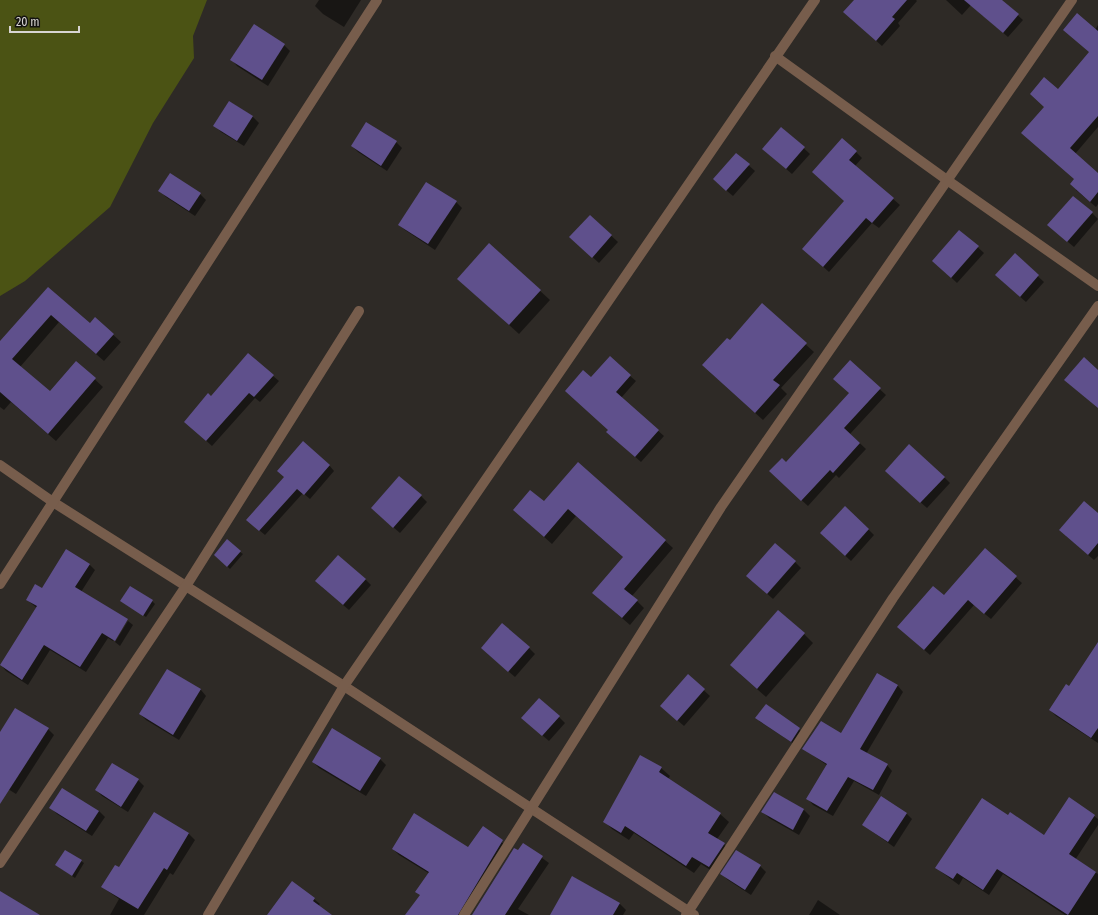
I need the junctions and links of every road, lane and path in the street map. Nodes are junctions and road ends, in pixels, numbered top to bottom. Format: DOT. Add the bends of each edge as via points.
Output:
graph roads {
  1 [pos="377,0"];
  2 [pos="815,0"];
  3 [pos="1072,0"];
  4 [pos="776,56"];
  5 [pos="947,180"];
  6 [pos="1098,286"];
  7 [pos="1098,306"];
  8 [pos="358,311"];
  9 [pos="0,465"];
  10 [pos="54,502"];
  11 [pos="0,584"];
  12 [pos="186,586"];
  13 [pos="344,686"];
  14 [pos="531,808"];
  15 [pos="0,863"];
  16 [pos="689,914"];
  17 [pos="208,915"];
  18 [pos="464,915"];
  1 -- 10 [label="street"];
  2 -- 4 [label="street"];
  3 -- 5 [label="street"];
  4 -- 5 [label="street"];
  4 -- 13 [label="street"];
  5 -- 6 [label="street"];
  5 -- 14 [label="street" via="721,507"];
  7 -- 16 [label="street" via="893,598"];
  8 -- 12 [label="street"];
  9 -- 10 [label="street"];
  10 -- 11 [label="street"];
  10 -- 12 [label="street"];
  12 -- 13 [label="street"];
  12 -- 15 [label="street"];
  13 -- 14 [label="street"];
  13 -- 17 [label="street"];
  14 -- 16 [label="street"];
  14 -- 18 [label="street"];
}
